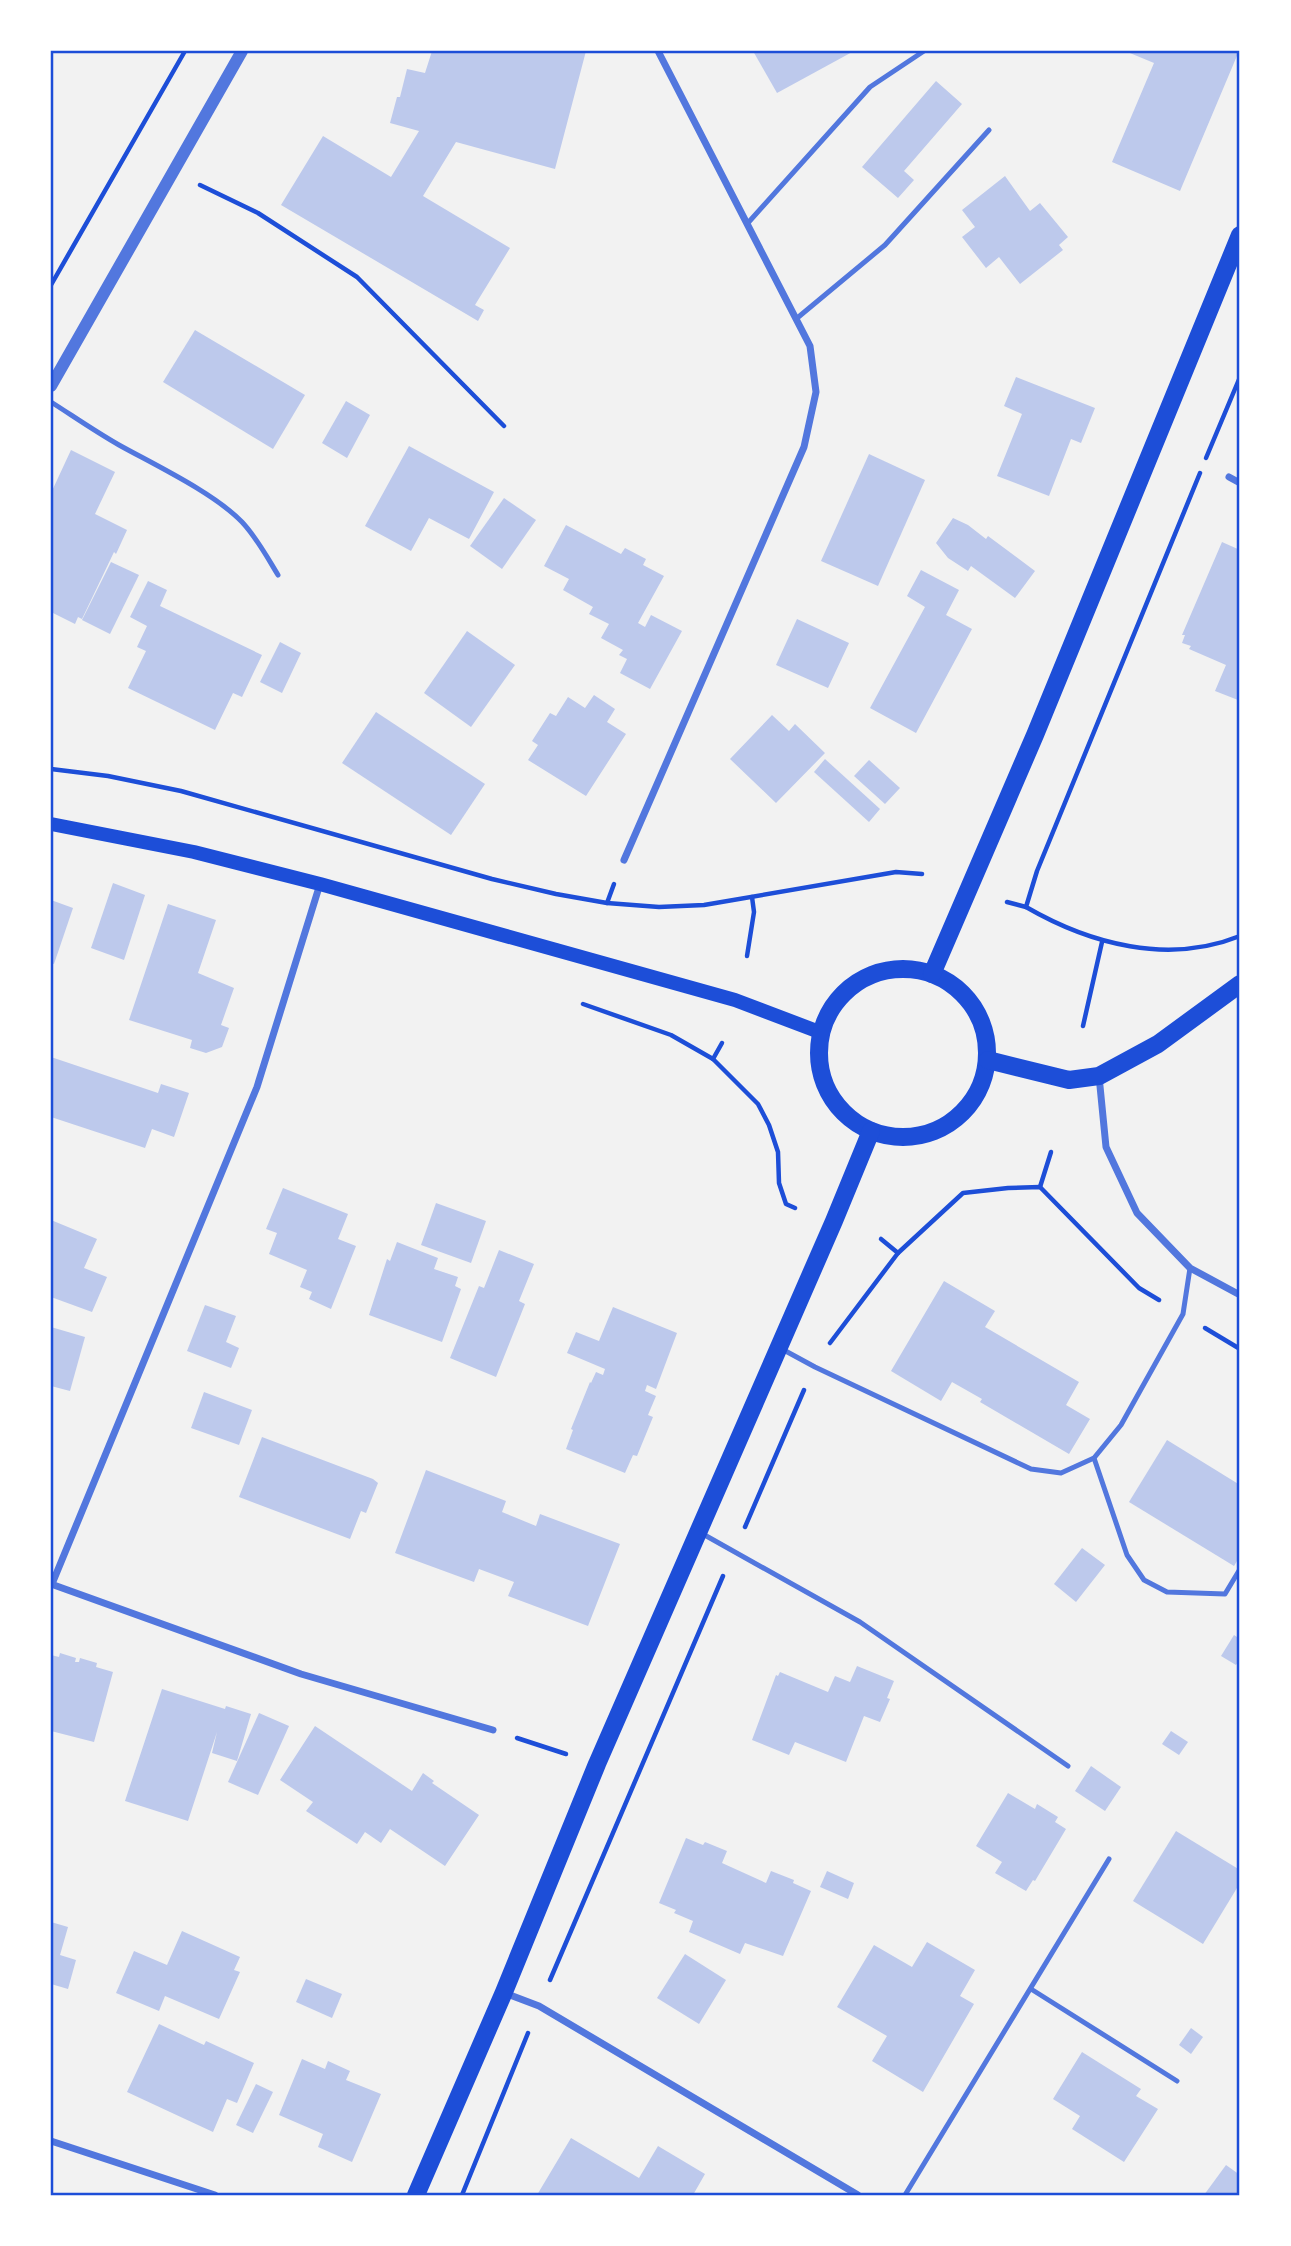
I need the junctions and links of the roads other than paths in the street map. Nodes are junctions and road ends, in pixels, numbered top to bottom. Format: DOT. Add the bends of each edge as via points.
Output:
graph roads {
  1 [pos="242,51"];
  2 [pos="658,51"];
  3 [pos="924,51"];
  4 [pos="989,130"];
  5 [pos="747,224"];
  6 [pos="1240,235"];
  7 [pos="796,319"];
  8 [pos="51,386"];
  9 [pos="51,402"];
  10 [pos="1229,477"];
  11 [pos="1240,483"];
  12 [pos="278,575"];
  13 [pos="51,824"];
  14 [pos="624,860"];
  15 [pos="320,884"];
  16 [pos="932,974"];
  17 [pos="1240,984"];
  18 [pos="822,1033"];
  19 [pos="988,1060"];
  20 [pos="1099,1076"];
  21 [pos="871,1131"];
  22 [pos="1190,1268"];
  23 [pos="1240,1295"];
  24 [pos="778,1346"];
  25 [pos="1094,1458"];
  26 [pos="698,1532"];
  27 [pos="1240,1569"];
  28 [pos="52,1584"];
  29 [pos="493,1730"];
  30 [pos="1068,1766"];
  31 [pos="1109,1859"];
  32 [pos="1031,1989"];
  33 [pos="505,1992"];
  34 [pos="1177,2081"];
  35 [pos="51,2141"];
  36 [pos="215,2195"];
  37 [pos="416,2195"];
  38 [pos="858,2195"];
  39 [pos="905,2195"];
  1 -- 8 [label="street"];
  2 -- 5 [label="street"];
  3 -- 5 [label="lane" via="870,87"];
  4 -- 7 [label="lane" via="886,246"];
  5 -- 7 [label="street"];
  6 -- 16 [label="main road"];
  7 -- 14 [label="street" via="810,346 816,392 804,447"];
  9 -- 12 [label="lane" via="227,510 255,538"];
  10 -- 11 [label="street"];
  13 -- 15 [label="main road" via="194,852"];
  15 -- 18 [label="main road" via="735,1000"];
  15 -- 28 [label="street" via="257,1087"];
  16 -- 18 [label="main road" via="908,969 859,981 831,1010"];
  16 -- 19 [label="main road" via="961,992 982,1021"];
  17 -- 20 [label="main road" via="1158,1044"];
  18 -- 21 [label="main road" via="819,1056 831,1097 847,1116"];
  19 -- 20 [label="main road" via="1069,1080"];
  19 -- 21 [label="main road" via="976,1096 952,1123 904,1138"];
  20 -- 22 [label="street" via="1106,1147 1137,1213"];
  21 -- 24 [label="main road"];
  22 -- 23 [label="street"];
  22 -- 25 [label="lane" via="1183,1314 1121,1425"];
  24 -- 25 [label="lane" via="1031,1469 1062,1473"];
  24 -- 26 [label="main road"];
  25 -- 27 [label="lane" via="1127,1555 1144,1580 1167,1592 1225,1594"];
  26 -- 30 [label="lane" via="860,1622"];
  26 -- 33 [label="main road"];
  28 -- 29 [label="street" via="301,1674"];
  31 -- 32 [label="lane"];
  32 -- 34 [label="lane"];
  32 -- 39 [label="lane"];
  33 -- 37 [label="main road"];
  33 -- 38 [label="street" via="539,2006"];
  35 -- 36 [label="street"];
}
